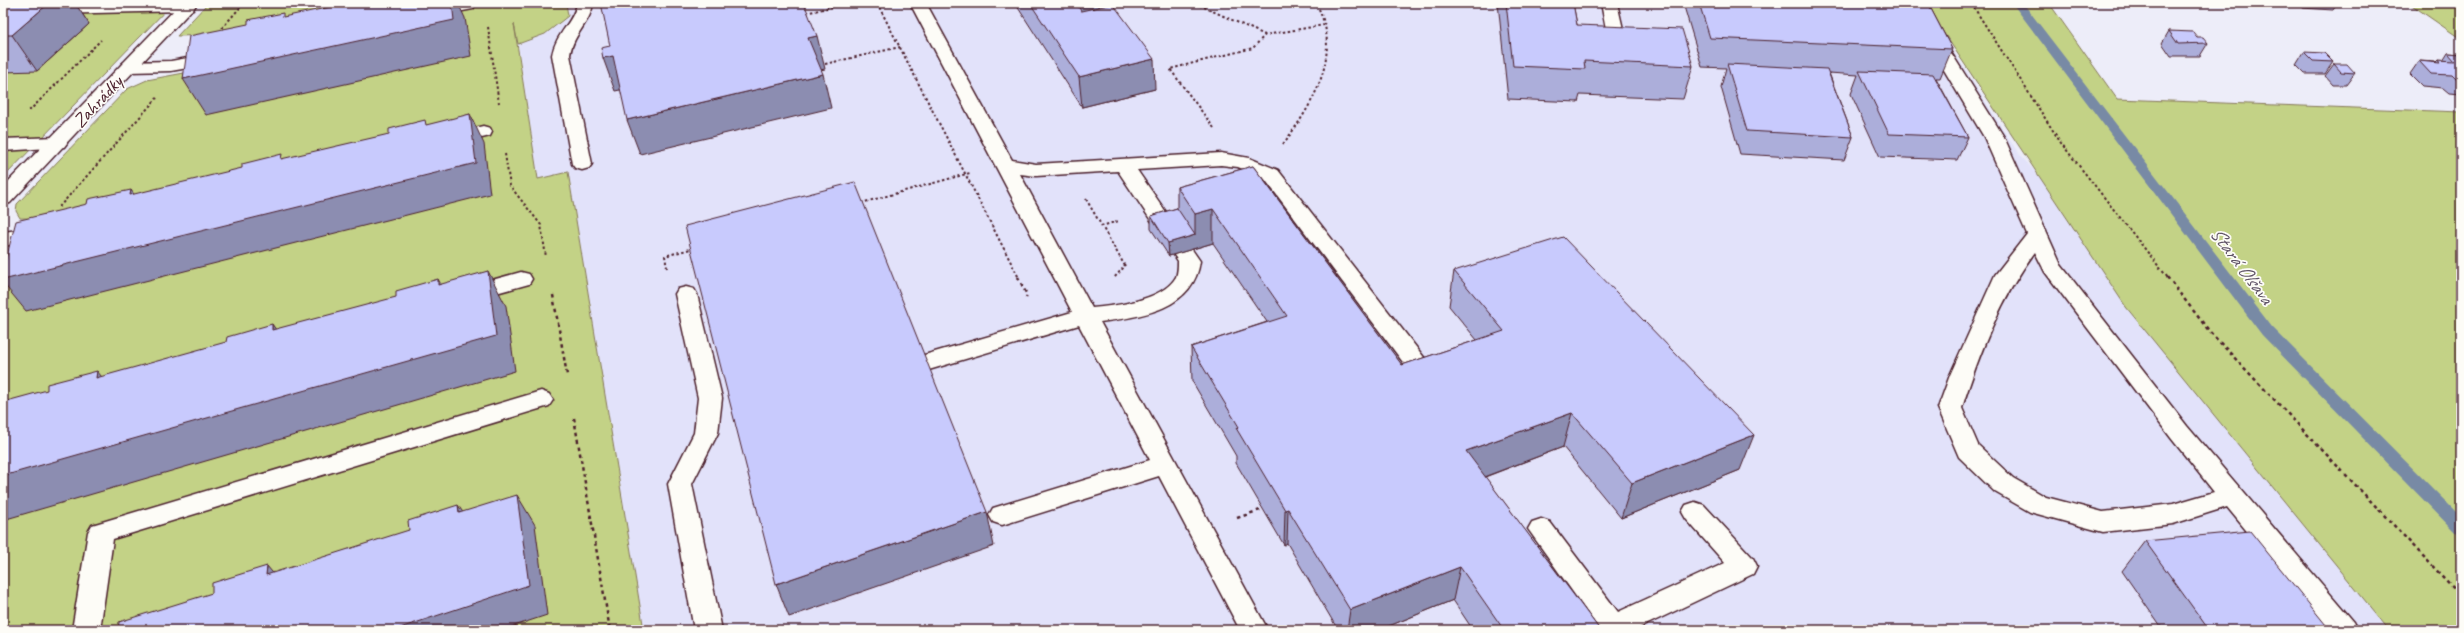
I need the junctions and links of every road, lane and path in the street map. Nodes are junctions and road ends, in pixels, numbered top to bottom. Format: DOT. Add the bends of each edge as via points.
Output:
graph roads {
  1 [pos="244,3"];
  2 [pos="585,3"];
  3 [pos="848,3"];
  4 [pos="877,3"];
  5 [pos="918,3"];
  6 [pos="1195,3"];
  7 [pos="1317,3"];
  8 [pos="1609,3"];
  9 [pos="1912,3"];
  10 [pos="1971,3"];
  11 [pos="189,4"];
  12 [pos="467,5"];
  13 [pos="134,7"];
  14 [pos="3,10"];
  15 [pos="804,13"];
  16 [pos="412,16"];
  17 [pos="488,24"];
  18 [pos="1324,25"];
  19 [pos="1265,35"];
  20 [pos="937,38"];
  21 [pos="900,47"];
  22 [pos="235,54"];
  23 [pos="1620,57"];
  24 [pos="189,63"];
  25 [pos="825,64"];
  26 [pos="129,67"];
  27 [pos="499,107"];
  28 [pos="23,116"];
  29 [pos="483,132"];
  30 [pos="57,143"];
  31 [pos="3,145"];
  32 [pos="430,145"];
  33 [pos="505,152"];
  34 [pos="1221,159"];
  35 [pos="582,164"];
  36 [pos="1003,164"];
  37 [pos="1123,164"];
  38 [pos="1253,166"];
  39 [pos="965,174"];
  40 [pos="3,199"];
  41 [pos="857,204"];
  42 [pos="60,230"];
  43 [pos="2037,235"];
  44 [pos="33,236"];
  45 [pos="3,239"];
  46 [pos="695,247"];
  47 [pos="547,262"];
  48 [pos="668,271"];
  49 [pos="521,279"];
  50 [pos="552,291"];
  51 [pos="686,294"];
  52 [pos="445,300"];
  53 [pos="1025,301"];
  54 [pos="1085,316"];
  55 [pos="922,364"];
  56 [pos="1429,380"];
  57 [pos="568,383"];
  58 [pos="541,400"];
  59 [pos="573,414"];
  60 [pos="1167,464"];
  61 [pos="2232,496"];
  62 [pos="1695,512"];
  63 [pos="1002,515"];
  64 [pos="1542,529"];
  65 [pos="2461,596"];
  66 [pos="1615,629"];
  67 [pos="86,630"];
  68 [pos="610,630"];
  69 [pos="708,630"];
  70 [pos="1254,630"];
  71 [pos="2344,630"];
  1 -- 24 [label="path"];
  2 -- 35 [label="street" via="581,19 561,43 561,55"];
  3 -- 15 [label="path"];
  4 -- 21 [label="path"];
  5 -- 20 [label="street"];
  6 -- 19 [label="path"];
  7 -- 18 [label="path"];
  8 -- 23 [label="street"];
  9 -- 43 [label="street" via="1994,137"];
  10 -- 65 [label="path" via="2061,144 2210,332"];
  11 -- 13 [label="street"];
  11 -- 26 [label="street, Zahrádky"];
  12 -- 16 [label="street"];
  13 -- 14 [label="street"];
  13 -- 28 [label="path"];
  17 -- 27 [label="path"];
  18 -- 19 [label="path"];
  18 -- 38 [label="path" via="1327,34 1325,69 1296,128 1283,144"];
  19 -- 34 [label="path" via="1252,48 1170,70 1221,139"];
  20 -- 21 [label="path"];
  20 -- 36 [label="street"];
  21 -- 25 [label="path"];
  21 -- 39 [label="path"];
  22 -- 24 [label="street"];
  24 -- 26 [label="street"];
  24 -- 44 [label="path"];
  26 -- 30 [label="street, Zahrádky"];
  29 -- 32 [label="street"];
  30 -- 31 [label="street"];
  30 -- 40 [label="street, Zahrádky"];
  33 -- 47 [label="path" via="510,186 541,225"];
  34 -- 37 [label="street"];
  34 -- 38 [label="street"];
  36 -- 37 [label="street" via="1036,170"];
  36 -- 39 [label="path"];
  36 -- 54 [label="street"];
  37 -- 54 [label="street" via="1189,261 1190,267 1181,287 1170,296 1125,310"];
  38 -- 56 [label="street" via="1271,174"];
  39 -- 41 [label="path"];
  39 -- 53 [label="path" via="1027,295"];
  42 -- 44 [label="street"];
  43 -- 61 [label="street" via="2052,267 2179,432"];
  43 -- 61 [label="street" via="2006,275 1961,375 1950,408 1968,450 2004,485 2039,505 2103,522 2173,514"];
  44 -- 45 [label="street"];
  46 -- 48 [label="path" via="664,256"];
  49 -- 52 [label="street"];
  50 -- 57 [label="path"];
  51 -- 69 [label="street" via="710,398 706,433 680,484"];
  54 -- 55 [label="street"];
  54 -- 60 [label="street"];
  58 -- 67 [label="street" via="100,532"];
  59 -- 68 [label="path"];
  60 -- 63 [label="street"];
  60 -- 70 [label="street"];
  61 -- 71 [label="street"];
  62 -- 66 [label="street" via="1744,566"];
  64 -- 66 [label="street"];
}
